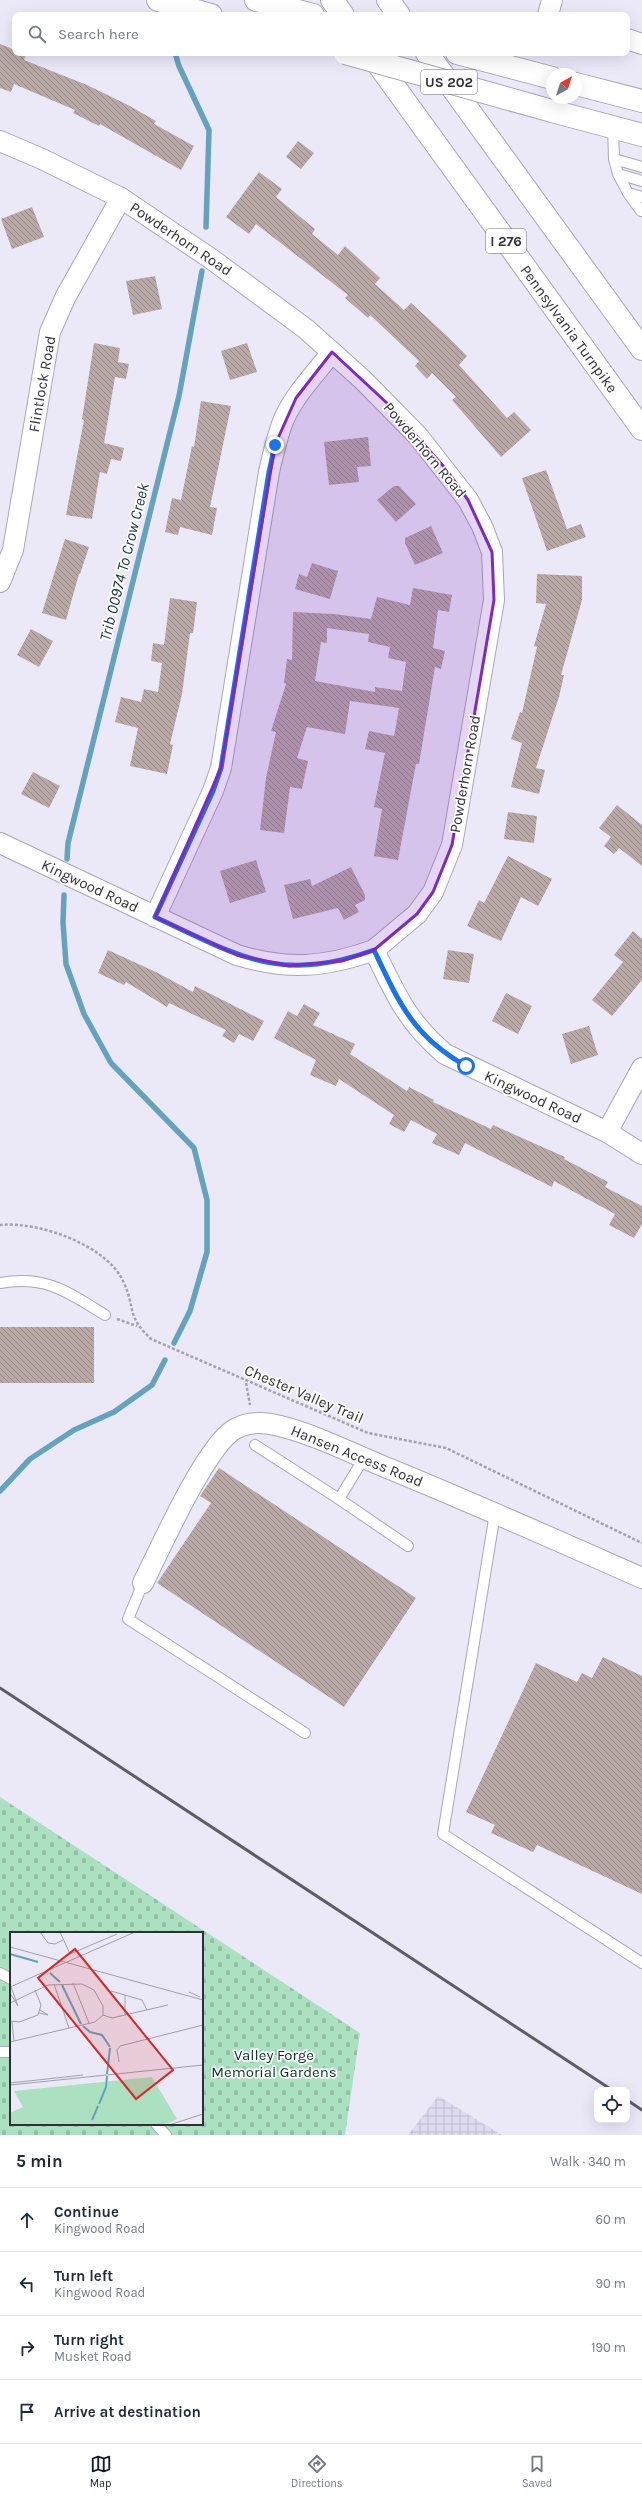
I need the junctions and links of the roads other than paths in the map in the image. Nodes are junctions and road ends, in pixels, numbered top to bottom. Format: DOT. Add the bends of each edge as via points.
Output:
graph roads {
  1 [pos="158,0"];
  2 [pos="256,0"];
  3 [pos="332,0"];
  4 [pos="388,0"];
  5 [pos="552,0"];
  6 [pos="200,12"];
  7 [pos="302,12"];
  8 [pos="341,12"];
  9 [pos="397,12"];
  10 [pos="549,12"];
  11 [pos="630,40"];
  12 [pos="642,44"];
  13 [pos="356,56"];
  14 [pos="372,56"];
  15 [pos="429,56"];
  16 [pos="468,56"];
  17 [pos="546,76"];
  18 [pos="582,86"];
  19 [pos="642,101"];
  20 [pos="613,127"];
  21 [pos="642,134"];
  22 [pos="0,141"];
  23 [pos="614,159"];
  24 [pos="642,167"];
  25 [pos="618,174"];
  26 [pos="642,181"];
  27 [pos="628,193"];
  28 [pos="642,197"];
  29 [pos="121,198"];
  30 [pos="641,211"];
  31 [pos="564,240"];
  32 [pos="642,331"];
  33 [pos="642,349"];
  34 [pos="332,352"];
  35 [pos="642,430"];
  36 [pos="0,582"];
  37 [pos="0,843"];
  38 [pos="155,917"];
  39 [pos="374,950"];
  40 [pos="642,1068"];
  41 [pos="607,1132"];
  42 [pos="642,1154"];
  43 [pos="0,1283"];
  44 [pos="105,1315"];
  45 [pos="254,1445"];
  46 [pos="364,1458"];
  47 [pos="339,1498"];
  48 [pos="495,1513"];
  49 [pos="408,1546"];
  50 [pos="642,1578"];
  51 [pos="143,1583"];
  52 [pos="305,1733"];
  53 [pos="642,1963"];
  54 [pos="0,1973"];
  55 [pos="10,1978"];
  56 [pos="157,2125"];
  57 [pos="163,2125"];
  58 [pos="166,2135"];
  1 -- 6 [label="highway"];
  2 -- 7 [label="highway"];
  3 -- 8 [label="highway"];
  4 -- 9 [label="highway"];
  5 -- 10 [label="street"];
  11 -- 12 [label="street"];
  13 -- 20 [label="highway, US 202, bridge"];
  14 -- 35 [label="highway, Pennsylvania Turnpike / I 276"];
  15 -- 31 [label="highway"];
  16 -- 17 [label="highway, US 202"];
  18 -- 19 [label="highway"];
  20 -- 21 [label="highway, US 202"];
  20 -- 23 [label="lane"];
  22 -- 29 [label="street, Powderhorn Road"];
  23 -- 24 [label="lane"];
  23 -- 25 [label="lane"];
  25 -- 26 [label="lane"];
  25 -- 27 [label="lane"];
  27 -- 28 [label="lane"];
  27 -- 30 [label="lane"];
  29 -- 34 [label="street, Powderhorn Road" via="275,304"];
  29 -- 36 [label="street, Flintlock Road" via="66,296 50,332 13,550"];
  31 -- 32 [label="highway"];
  31 -- 33 [label="highway"];
  34 -- 38 [label="street" via="296,398 275,445 221,768 213,791"];
  34 -- 39 [label="street, Powderhorn Road" via="388,404 446,468 482,526 492,552 494,573 494,600 452,845 433,892 417,914"];
  37 -- 38 [label="street, Kingwood Road"];
  38 -- 39 [label="street, Kingwood Road" via="237,955 263,963 289,966 316,965 342,961"];
  39 -- 41 [label="street, Kingwood Road" via="408,1017 426,1038 445,1054"];
  40 -- 41 [label="street"];
  41 -- 42 [label="street, Kingwood Road"];
  43 -- 44 [label="lane" via="17,1280 40,1281 60,1287"];
  45 -- 47 [label="lane"];
  46 -- 47 [label="lane"];
  46 -- 48 [label="street, Hansen Access Road"];
  46 -- 51 [label="street, Hansen Access Road" via="280,1425 253,1422 235,1429 219,1443 200,1471"];
  47 -- 49 [label="lane"];
  48 -- 50 [label="street, Hansen Access Road"];
  48 -- 53 [label="lane" via="443,1834"];
  51 -- 52 [label="lane" via="128,1619"];
  54 -- 55 [label="lane"];
  56 -- 58 [label="lane"];
  57 -- 58 [label="lane"];
}
